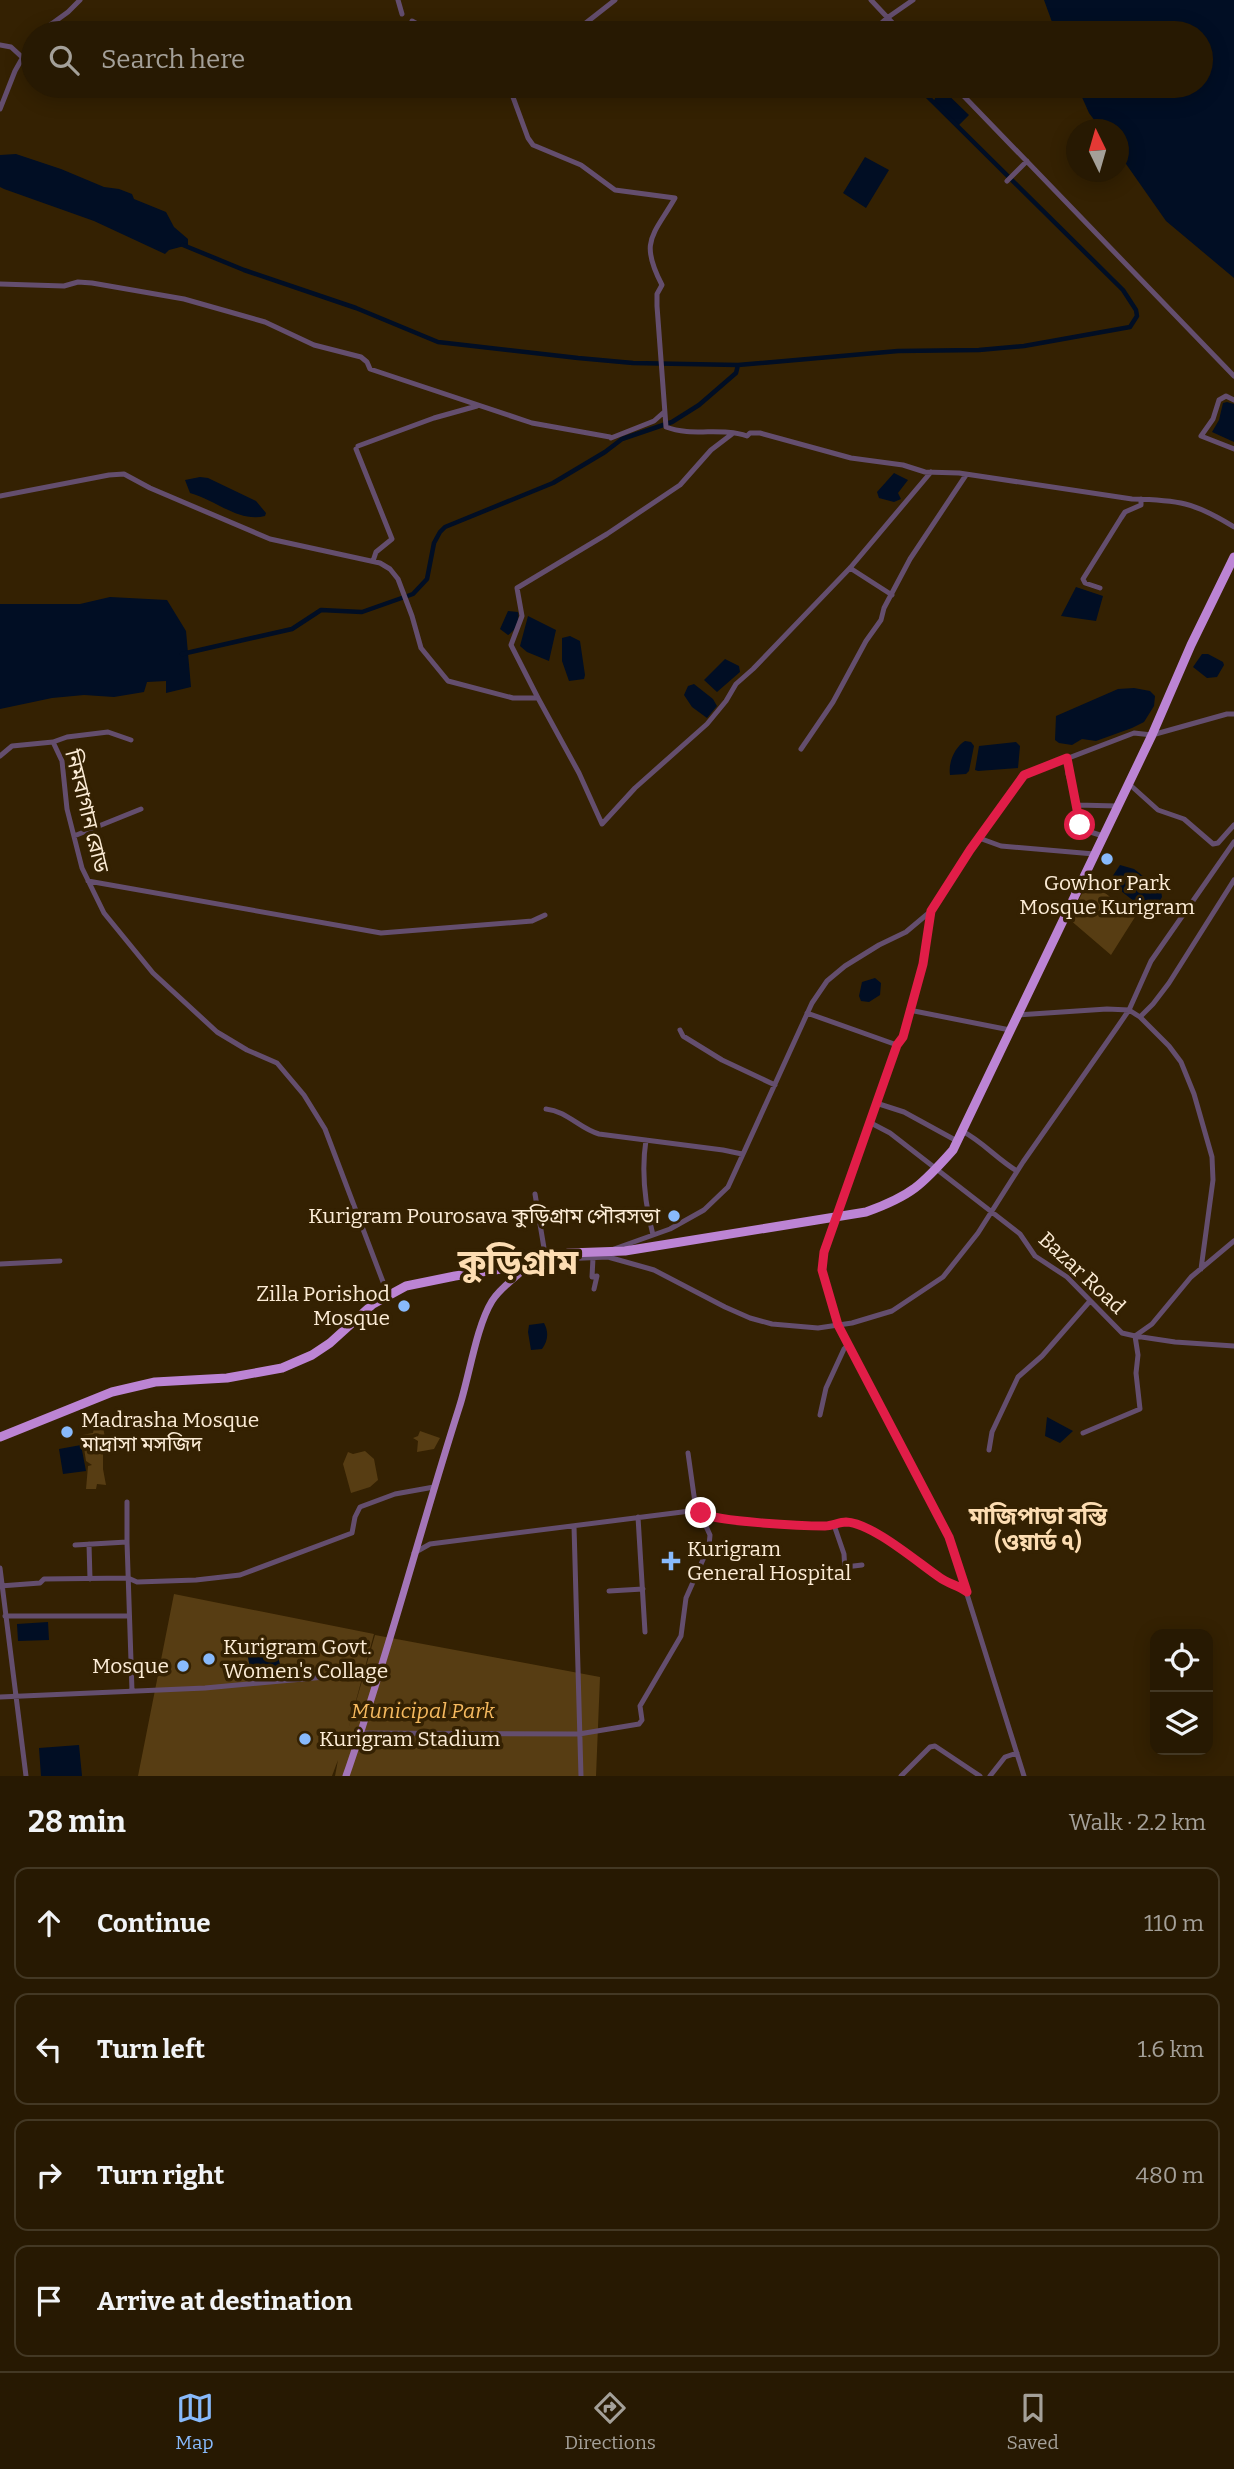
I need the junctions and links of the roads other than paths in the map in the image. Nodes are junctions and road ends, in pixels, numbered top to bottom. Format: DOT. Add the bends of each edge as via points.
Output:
graph roads {
  1 [pos="80,0"];
  2 [pos="398,0"];
  3 [pos="615,0"];
  4 [pos="871,0"];
  5 [pos="913,0"];
  6 [pos="402,14"];
  7 [pos="887,18"];
  8 [pos="54,21"];
  9 [pos="588,21"];
  10 [pos="884,21"];
  11 [pos="890,21"];
  12 [pos="0,45"];
  13 [pos="21,56"];
  14 [pos="21,62"];
  15 [pos="513,98"];
  16 [pos="966,98"];
  17 [pos="1,106"];
  18 [pos="1027,161"];
  19 [pos="1007,181"];
  20 [pos="0,284"];
  21 [pos="1234,376"];
  22 [pos="1234,400"];
  23 [pos="479,405"];
  24 [pos="664,412"];
  25 [pos="733,433"];
  26 [pos="1234,449"];
  27 [pos="931,472"];
  28 [pos="966,475"];
  29 [pos="0,496"];
  30 [pos="1142,499"];
  31 [pos="1234,527"];
  32 [pos="1234,557"];
  33 [pos="373,561"];
  34 [pos="850,568"];
  35 [pos="1100,588"];
  36 [pos="892,595"];
  37 [pos="538,698"];
  38 [pos="1234,714"];
  39 [pos="1152,735"];
  40 [pos="131,740"];
  41 [pos="53,741"];
  42 [pos="801,749"];
  43 [pos="0,756"];
  44 [pos="1067,758"];
  45 [pos="1128,783"];
  46 [pos="1077,805"];
  47 [pos="1118,806"];
  48 [pos="141,808"];
  49 [pos="1234,825"];
  50 [pos="74,836"];
  51 [pos="1103,836"];
  52 [pos="979,838"];
  53 [pos="1234,842"];
  54 [pos="1094,853"];
  55 [pos="88,881"];
  56 [pos="1234,881"];
  57 [pos="931,911"];
  58 [pos="545,915"];
  59 [pos="909,1010"];
  60 [pos="1129,1010"];
  61 [pos="807,1013"];
  62 [pos="1017,1015"];
  63 [pos="1140,1017"];
  64 [pos="680,1030"];
  65 [pos="1010,1030"];
  66 [pos="897,1045"];
  67 [pos="775,1085"];
  68 [pos="876,1103"];
  69 [pos="546,1109"];
  70 [pos="869,1122"];
  71 [pos="962,1131"];
  72 [pos="646,1140"];
  73 [pos="957,1141"];
  74 [pos="742,1154"];
  75 [pos="936,1169"];
  76 [pos="1017,1171"];
  77 [pos="535,1194"];
  78 [pos="992,1211"];
  79 [pos="837,1217"];
  80 [pos="653,1235"];
  81 [pos="1234,1241"];
  82 [pos="608,1251"];
  83 [pos="593,1258"];
  84 [pos="545,1260"];
  85 [pos="60,1261"];
  86 [pos="0,1264"];
  87 [pos="526,1268"];
  88 [pos="1201,1269"];
  89 [pos="594,1289"];
  90 [pos="388,1295"];
  91 [pos="1090,1301"];
  92 [pos="838,1325"];
  93 [pos="1135,1336"];
  94 [pos="849,1344"];
  95 [pos="1234,1346"];
  96 [pos="820,1415"];
  97 [pos="1083,1433"];
  98 [pos="0,1437"];
  99 [pos="989,1450"];
  100 [pos="688,1453"];
  101 [pos="434,1487"];
  102 [pos="127,1502"];
  103 [pos="697,1510"];
  104 [pos="638,1517"];
  105 [pos="834,1525"];
  106 [pos="575,1526"];
  107 [pos="419,1538"];
  108 [pos="127,1542"];
  109 [pos="93,1544"];
  110 [pos="430,1544"];
  111 [pos="75,1545"];
  112 [pos="414,1553"];
  113 [pos="862,1565"];
  114 [pos="845,1567"];
  115 [pos="0,1568"];
  116 [pos="830,1575"];
  117 [pos="128,1578"];
  118 [pos="90,1579"];
  119 [pos="1,1586"];
  120 [pos="643,1589"];
  121 [pos="609,1591"];
  122 [pos="967,1592"];
  123 [pos="5,1616"];
  124 [pos="129,1616"];
  125 [pos="645,1632"];
  126 [pos="380,1672"];
  127 [pos="132,1691"];
  128 [pos="15,1696"];
  129 [pos="0,1697"];
  130 [pos="361,1733"];
  131 [pos="579,1734"];
  132 [pos="1017,1753"];
  133 [pos="26,1776"];
  134 [pos="346,1776"];
  135 [pos="580,1776"];
  136 [pos="901,1776"];
  137 [pos="979,1776"];
  138 [pos="990,1776"];
  139 [pos="1024,1776"];
  1 -- 8 [label="street"];
  2 -- 6 [label="street"];
  3 -- 9 [label="street"];
  4 -- 7 [label="street"];
  5 -- 7 [label="street"];
  7 -- 10 [label="street"];
  7 -- 11 [label="street"];
  12 -- 13 [label="street"];
  14 -- 17 [label="street"];
  15 -- 24 [label="street" via="533,145 581,165 615,190 676,198 650,240 652,264 662,285 657,306"];
  16 -- 18 [label="street"];
  18 -- 19 [label="street"];
  18 -- 21 [label="street"];
  20 -- 23 [label="street" via="92,283 184,299 265,322 314,345 361,357 370,369"];
  22 -- 26 [label="street" via="1226,396 1219,400 1201,436"];
  23 -- 24 [label="street" via="532,423 610,439 654,421"];
  23 -- 33 [label="street" via="357,448 392,539 376,552"];
  24 -- 25 [label="street" via="666,427 671,429"];
  25 -- 27 [label="street" via="774,435 850,458"];
  25 -- 37 [label="street" via="680,485 517,588 522,617 512,645"];
  27 -- 28 [label="street"];
  27 -- 34 [label="street"];
  28 -- 30 [label="street"];
  28 -- 36 [label="street" via="910,559"];
  29 -- 33 [label="street" via="124,474 253,533"];
  30 -- 31 [label="street" via="1188,503"];
  30 -- 35 [label="street" via="1141,505 1125,512 1083,579"];
  32 -- 39 [label="highway"];
  33 -- 37 [label="street" via="390,569 407,602 421,648 448,681 513,698"];
  34 -- 36 [label="street"];
  34 -- 37 [label="street" via="736,684 707,724 602,824"];
  36 -- 42 [label="street" via="833,702"];
  38 -- 39 [label="street"];
  39 -- 44 [label="street" via="1134,733"];
  39 -- 45 [label="highway"];
  40 -- 41 [label="street" via="108,732"];
  41 -- 43 [label="street, নিমবাগান রোড" via="12,746"];
  41 -- 50 [label="street, নিমবাগান রোড" via="62,761"];
  44 -- 46 [label="street"];
  44 -- 52 [label="street" via="1024,775"];
  45 -- 47 [label="highway"];
  45 -- 49 [label="street" via="1158,810 1184,819 1213,844"];
  46 -- 47 [label="street"];
  46 -- 51 [label="street" via="1081,830"];
  47 -- 51 [label="highway"];
  48 -- 50 [label="street"];
  50 -- 55 [label="street, নিমবাগান রোড"];
  51 -- 54 [label="highway"];
  52 -- 54 [label="street" via="1001,846"];
  52 -- 57 [label="street"];
  53 -- 60 [label="street" via="1151,961"];
  54 -- 62 [label="highway"];
  55 -- 58 [label="street" via="381,933 532,922"];
  55 -- 90 [label="street, নিমবাগান রোড" via="104,913 153,973 217,1032 277,1063 304,1095 325,1129"];
  56 -- 63 [label="street" via="1168,983"];
  57 -- 59 [label="street" via="923,964"];
  57 -- 61 [label="street" via="906,932 845,966 827,981"];
  59 -- 65 [label="street"];
  59 -- 66 [label="street"];
  60 -- 62 [label="street"];
  60 -- 63 [label="street"];
  60 -- 76 [label="street"];
  61 -- 66 [label="street"];
  61 -- 67 [label="street"];
  62 -- 65 [label="highway"];
  63 -- 88 [label="street" via="1181,1062 1212,1157"];
  64 -- 67 [label="street" via="722,1060"];
  65 -- 71 [label="highway"];
  66 -- 68 [label="street"];
  67 -- 74 [label="street"];
  68 -- 70 [label="street"];
  68 -- 73 [label="street" via="904,1112"];
  69 -- 72 [label="street" via="562,1113 590,1132"];
  70 -- 75 [label="street, Bazar Road"];
  70 -- 79 [label="street"];
  71 -- 73 [label="highway"];
  71 -- 76 [label="street"];
  72 -- 74 [label="street"];
  72 -- 80 [label="street" via="644,1193"];
  73 -- 75 [label="highway"];
  74 -- 80 [label="street" via="728,1187 704,1210"];
  75 -- 78 [label="street, Bazar Road"];
  75 -- 79 [label="highway" via="894,1202"];
  76 -- 78 [label="street"];
  77 -- 84 [label="street"];
  78 -- 91 [label="street, Bazar Road" via="1020,1234 1035,1256 1057,1269"];
  78 -- 92 [label="street" via="943,1277 892,1311"];
  79 -- 82 [label="highway"];
  79 -- 92 [label="street" via="822,1270"];
  80 -- 82 [label="street"];
  81 -- 88 [label="street, Bazar Road"];
  82 -- 84 [label="highway" via="568,1253"];
  83 -- 84 [label="street"];
  83 -- 89 [label="street"];
  83 -- 92 [label="street" via="608,1257 654,1270 726,1307 772,1324 801,1328"];
  84 -- 87 [label="highway"];
  85 -- 86 [label="street"];
  87 -- 90 [label="highway" via="455,1276 406,1286"];
  87 -- 101 [label="main road" via="492,1300 482,1322"];
  88 -- 93 [label="street, Bazar Road" via="1152,1324"];
  90 -- 98 [label="highway" via="330,1343 282,1368 228,1378 155,1382 112,1392"];
  91 -- 93 [label="street, Bazar Road" via="1122,1333"];
  91 -- 99 [label="street" via="1018,1377 992,1432"];
  92 -- 94 [label="street"];
  93 -- 95 [label="street"];
  93 -- 97 [label="street" via="1140,1409"];
  94 -- 96 [label="street" via="827,1388"];
  94 -- 122 [label="street" via="949,1537"];
  100 -- 103 [label="street"];
  101 -- 107 [label="main road"];
  101 -- 117 [label="street" via="394,1494 360,1507 352,1532 251,1572 196,1580 137,1582"];
  102 -- 108 [label="street"];
  103 -- 104 [label="street"];
  103 -- 105 [label="street" via="733,1520"];
  103 -- 131 [label="street" via="710,1535 709,1546 686,1598 681,1636 640,1706 642,1720"];
  104 -- 106 [label="street"];
  104 -- 120 [label="street"];
  105 -- 114 [label="street"];
  105 -- 122 [label="street" via="862,1526"];
  106 -- 110 [label="street"];
  106 -- 131 [label="street"];
  107 -- 110 [label="street"];
  107 -- 112 [label="main road"];
  108 -- 109 [label="street"];
  108 -- 117 [label="street"];
  109 -- 111 [label="street"];
  109 -- 118 [label="street"];
  110 -- 112 [label="street"];
  112 -- 126 [label="main road"];
  113 -- 114 [label="street"];
  114 -- 116 [label="street" via="842,1574"];
  115 -- 119 [label="street"];
  117 -- 118 [label="street"];
  117 -- 124 [label="street"];
  118 -- 119 [label="street" via="44,1579"];
  119 -- 123 [label="street"];
  120 -- 121 [label="street"];
  120 -- 125 [label="street"];
  122 -- 132 [label="street"];
  123 -- 124 [label="street"];
  123 -- 128 [label="street"];
  124 -- 127 [label="street"];
  126 -- 127 [label="street"];
  126 -- 130 [label="main road"];
  127 -- 128 [label="street"];
  128 -- 129 [label="street"];
  128 -- 133 [label="street"];
  130 -- 131 [label="street"];
  130 -- 134 [label="main road"];
  131 -- 135 [label="street"];
  132 -- 138 [label="street" via="1005,1757"];
  132 -- 139 [label="street"];
  136 -- 137 [label="street" via="935,1746"];
}
